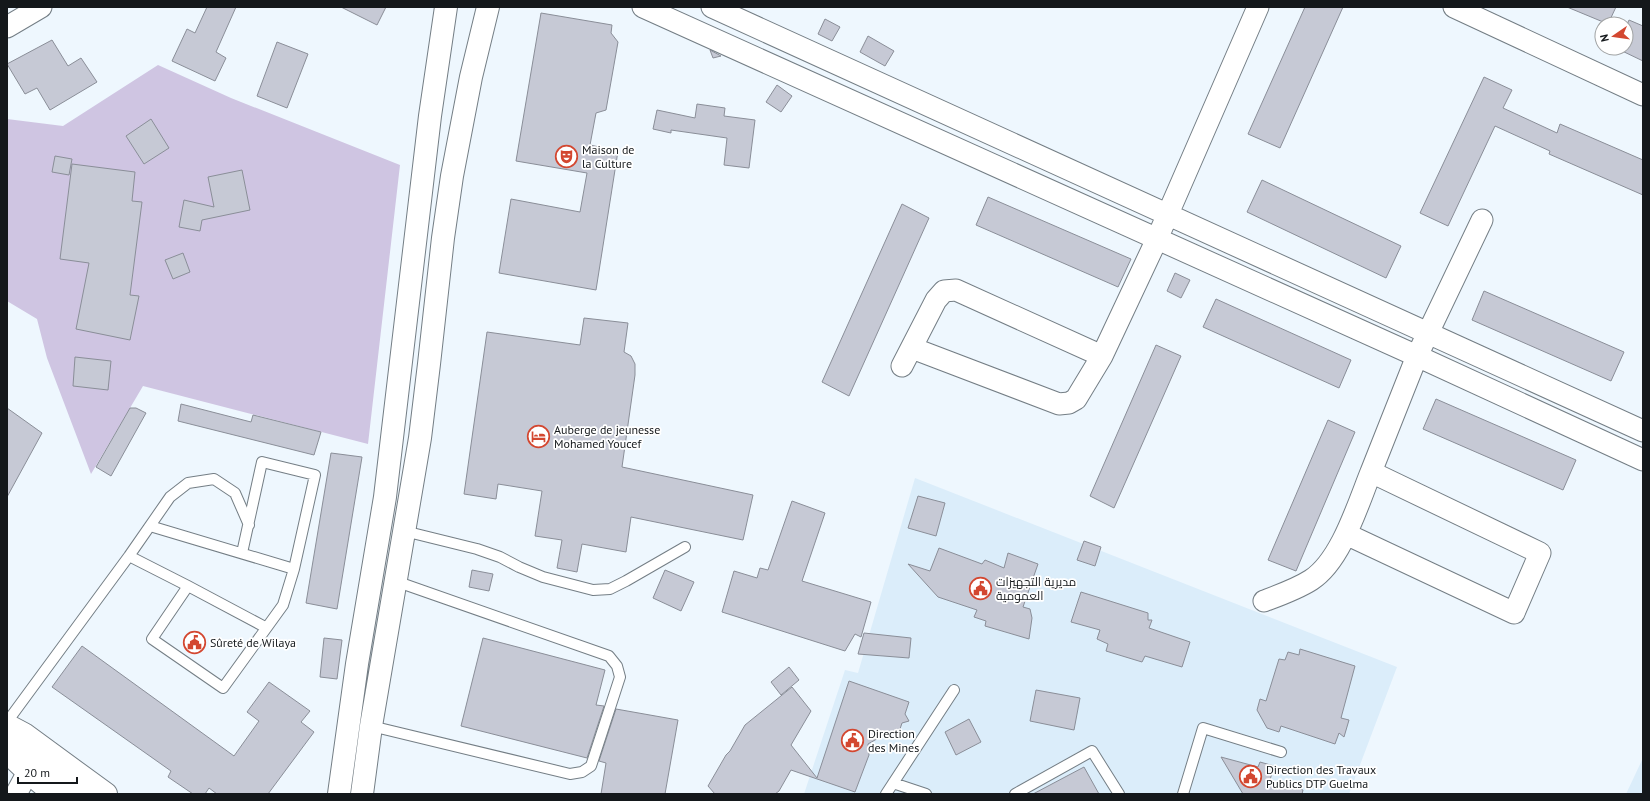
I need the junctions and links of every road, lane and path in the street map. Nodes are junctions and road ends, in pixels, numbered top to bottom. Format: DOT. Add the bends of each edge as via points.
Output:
graph roads {
  1 [pos="41,7"];
  2 [pos="446,7"];
  3 [pos="488,7"];
  4 [pos="643,7"];
  5 [pos="712,7"];
  6 [pos="1258,7"];
  7 [pos="1454,7"];
  8 [pos="7,27"];
  9 [pos="1643,94"];
  10 [pos="1168,214"];
  11 [pos="1482,220"];
  12 [pos="1157,239"];
  13 [pos="1428,334"];
  14 [pos="912,348"];
  15 [pos="1102,356"];
  16 [pos="1417,356"];
  17 [pos="902,366"];
  18 [pos="1643,431"];
  19 [pos="1643,460"];
  20 [pos="1371,472"];
  21 [pos="150,526"];
  22 [pos="249,526"];
  23 [pos="404,531"];
  24 [pos="1346,534"];
  25 [pos="685,547"];
  26 [pos="242,553"];
  27 [pos="129,556"];
  28 [pos="294,569"];
  29 [pos="395,581"];
  30 [pos="188,586"];
  31 [pos="1264,601"];
  32 [pos="265,628"];
  33 [pos="954,690"];
  34 [pos="7,722"];
  35 [pos="7,725"];
  36 [pos="370,726"];
  37 [pos="7,738"];
  38 [pos="7,752"];
  39 [pos="1281,752"];
  40 [pos="28,772"];
  41 [pos="893,784"];
  42 [pos="16,794"];
  43 [pos="54,794"];
  44 [pos="80,794"];
  45 [pos="106,794"];
  46 [pos="339,794"];
  47 [pos="362,794"];
  48 [pos="886,794"];
  49 [pos="926,794"];
  50 [pos="1015,794"];
  51 [pos="1119,794"];
  52 [pos="1183,794"];
  1 -- 8 [label="street"];
  2 -- 46 [label="street" via="430,116 385,497"];
  3 -- 23 [label="street" via="452,176 420,438"];
  4 -- 12 [label="street"];
  5 -- 10 [label="street"];
  6 -- 10 [label="street"];
  7 -- 9 [label="street"];
  10 -- 12 [label="street"];
  10 -- 13 [label="street"];
  11 -- 13 [label="street"];
  12 -- 15 [label="street"];
  12 -- 16 [label="street"];
  13 -- 16 [label="street"];
  13 -- 18 [label="street"];
  14 -- 15 [label="street" via="1059,404 1076,399"];
  14 -- 15 [label="street" via="936,300 944,291 956,290"];
  14 -- 17 [label="street"];
  16 -- 19 [label="street"];
  16 -- 20 [label="street"];
  20 -- 24 [label="street"];
  20 -- 24 [label="street" via="1540,553 1514,614"];
  21 -- 22 [label="lane" via="170,497 188,483 214,479 235,493"];
  21 -- 26 [label="lane"];
  21 -- 27 [label="lane"];
  22 -- 26 [label="lane"];
  22 -- 28 [label="lane" via="262,462 315,475"];
  23 -- 25 [label="lane" via="477,549 543,576 593,590 610,589"];
  23 -- 29 [label="street"];
  24 -- 31 [label="street" via="1328,565 1312,580"];
  26 -- 28 [label="lane"];
  27 -- 30 [label="lane"];
  27 -- 34 [label="lane"];
  28 -- 32 [label="lane" via="283,605"];
  29 -- 36 [label="street"];
  29 -- 36 [label="lane" via="609,656 617,666 620,677 591,766 582,772 570,774"];
  30 -- 32 [label="lane"];
  30 -- 32 [label="lane" via="152,639 223,688"];
  33 -- 41 [label="lane"];
  35 -- 45 [label="street" via="24,734"];
  36 -- 47 [label="street"];
  37 -- 44 [label="street"];
  38 -- 40 [label="street"];
  39 -- 52 [label="lane" via="1203,728"];
  40 -- 42 [label="street"];
  40 -- 43 [label="street"];
  41 -- 48 [label="lane"];
  41 -- 49 [label="lane"];
  50 -- 51 [label="lane" via="1092,751"];
}
